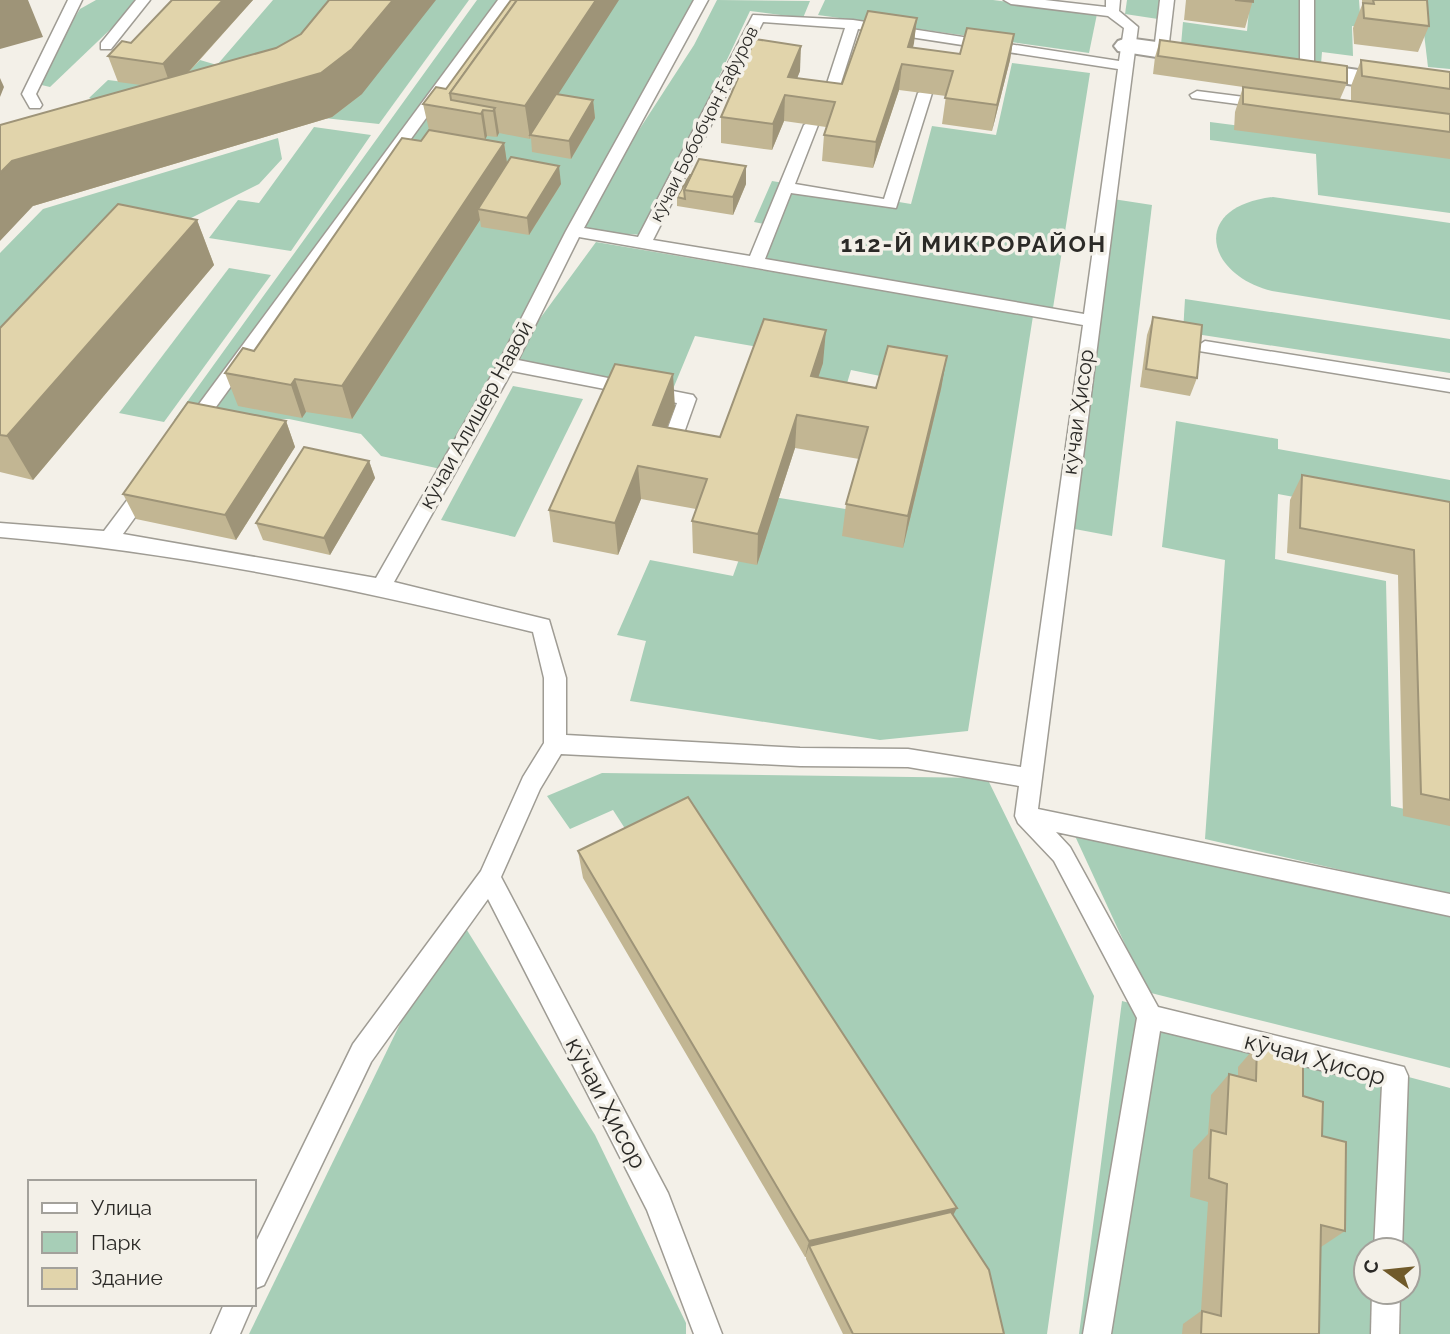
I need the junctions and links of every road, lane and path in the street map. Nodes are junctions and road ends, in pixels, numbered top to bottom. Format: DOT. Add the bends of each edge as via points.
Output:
graph roads {
  1 [pos="75,0"];
  2 [pos="143,0"];
  3 [pos="505,0"];
  4 [pos="701,0"];
  5 [pos="1011,0"];
  6 [pos="1167,0"];
  7 [pos="1307,0"];
  8 [pos="1113,6"];
  9 [pos="853,24"];
  10 [pos="106,47"];
  11 [pos="1161,51"];
  12 [pos="1126,56"];
  13 [pos="1227,60"];
  14 [pos="1267,66"];
  15 [pos="1307,71"];
  16 [pos="1450,91"];
  17 [pos="925,93"];
  18 [pos="1197,95"];
  19 [pos="35,105"];
  20 [pos="1290,107"];
  21 [pos="826,108"];
  22 [pos="811,125"];
  23 [pos="785,187"];
  24 [pos="574,231"];
  25 [pos="645,242"];
  26 [pos="756,261"];
  27 [pos="1090,321"];
  28 [pos="1205,347"];
  29 [pos="507,364"];
  30 [pos="1450,386"];
  31 [pos="183,438"];
  32 [pos="671,444"];
  33 [pos="159,472"];
  34 [pos="0,530"];
  35 [pos="109,539"];
  36 [pos="381,587"];
  37 [pos="555,744"];
  38 [pos="1029,778"];
  39 [pos="1026,816"];
  40 [pos="489,878"];
  41 [pos="1450,905"];
  42 [pos="1150,1017"];
  43 [pos="1389,1236"];
  44 [pos="256,1271"];
  45 [pos="238,1306"];
  46 [pos="1386,1306"];
  47 [pos="225,1334"];
  48 [pos="708,1334"];
  49 [pos="1097,1334"];
  50 [pos="1385,1334"];
  1 -- 19 [label="lane" via="39,65 29,94"];
  2 -- 10 [label="lane"];
  3 -- 31 [label="lane"];
  4 -- 24 [label="lane, кӯчаи Алишер Навоӣ"];
  5 -- 8 [label="lane"];
  6 -- 11 [label="lane"];
  7 -- 15 [label="lane"];
  8 -- 12 [label="lane" via="1131,27"];
  9 -- 12 [label="lane, кӯчаи Бобобҷон Ғафуров" via="967,44"];
  9 -- 21 [label="lane"];
  9 -- 25 [label="lane, кӯчаи Бобобҷон Ғафуров" via="758,18"];
  11 -- 12 [label="street"];
  11 -- 13 [label="street"];
  12 -- 27 [label="lane, кӯчаи Ҳисор"];
  14 -- 15 [label="street"];
  15 -- 16 [label="street"];
  17 -- 23 [label="lane" via="890,205"];
  18 -- 20 [label="lane"];
  22 -- 23 [label="lane"];
  23 -- 26 [label="lane"];
  24 -- 25 [label="lane, кӯчаи Бобобҷон Ғафуров"];
  24 -- 29 [label="lane, кӯчаи Алишер Навоӣ"];
  25 -- 26 [label="lane, кӯчаи Бобобҷон Ғафуров"];
  26 -- 27 [label="lane, кӯчаи Бобобҷон Ғафуров"];
  27 -- 38 [label="lane, кӯчаи Ҳисор"];
  28 -- 30 [label="lane"];
  29 -- 32 [label="lane" via="687,399"];
  29 -- 36 [label="lane, кӯчаи Алишер Навоӣ"];
  33 -- 35 [label="lane"];
  34 -- 35 [label="lane"];
  35 -- 36 [label="lane"];
  36 -- 37 [label="lane" via="542,626 555,678"];
  37 -- 38 [label="lane" via="908,758"];
  37 -- 40 [label="lane" via="531,784"];
  38 -- 39 [label="lane, кӯчаи Ҳисор"];
  39 -- 41 [label="lane"];
  39 -- 42 [label="lane" via="1062,854"];
  40 -- 44 [label="lane" via="362,1053"];
  40 -- 48 [label="lane, кӯчаи Ҳисор" via="658,1203"];
  42 -- 43 [label="lane, кӯчаи Ҳисор" via="1395,1076"];
  42 -- 49 [label="lane"];
  45 -- 47 [label="lane"];
  46 -- 50 [label="lane"];
}
